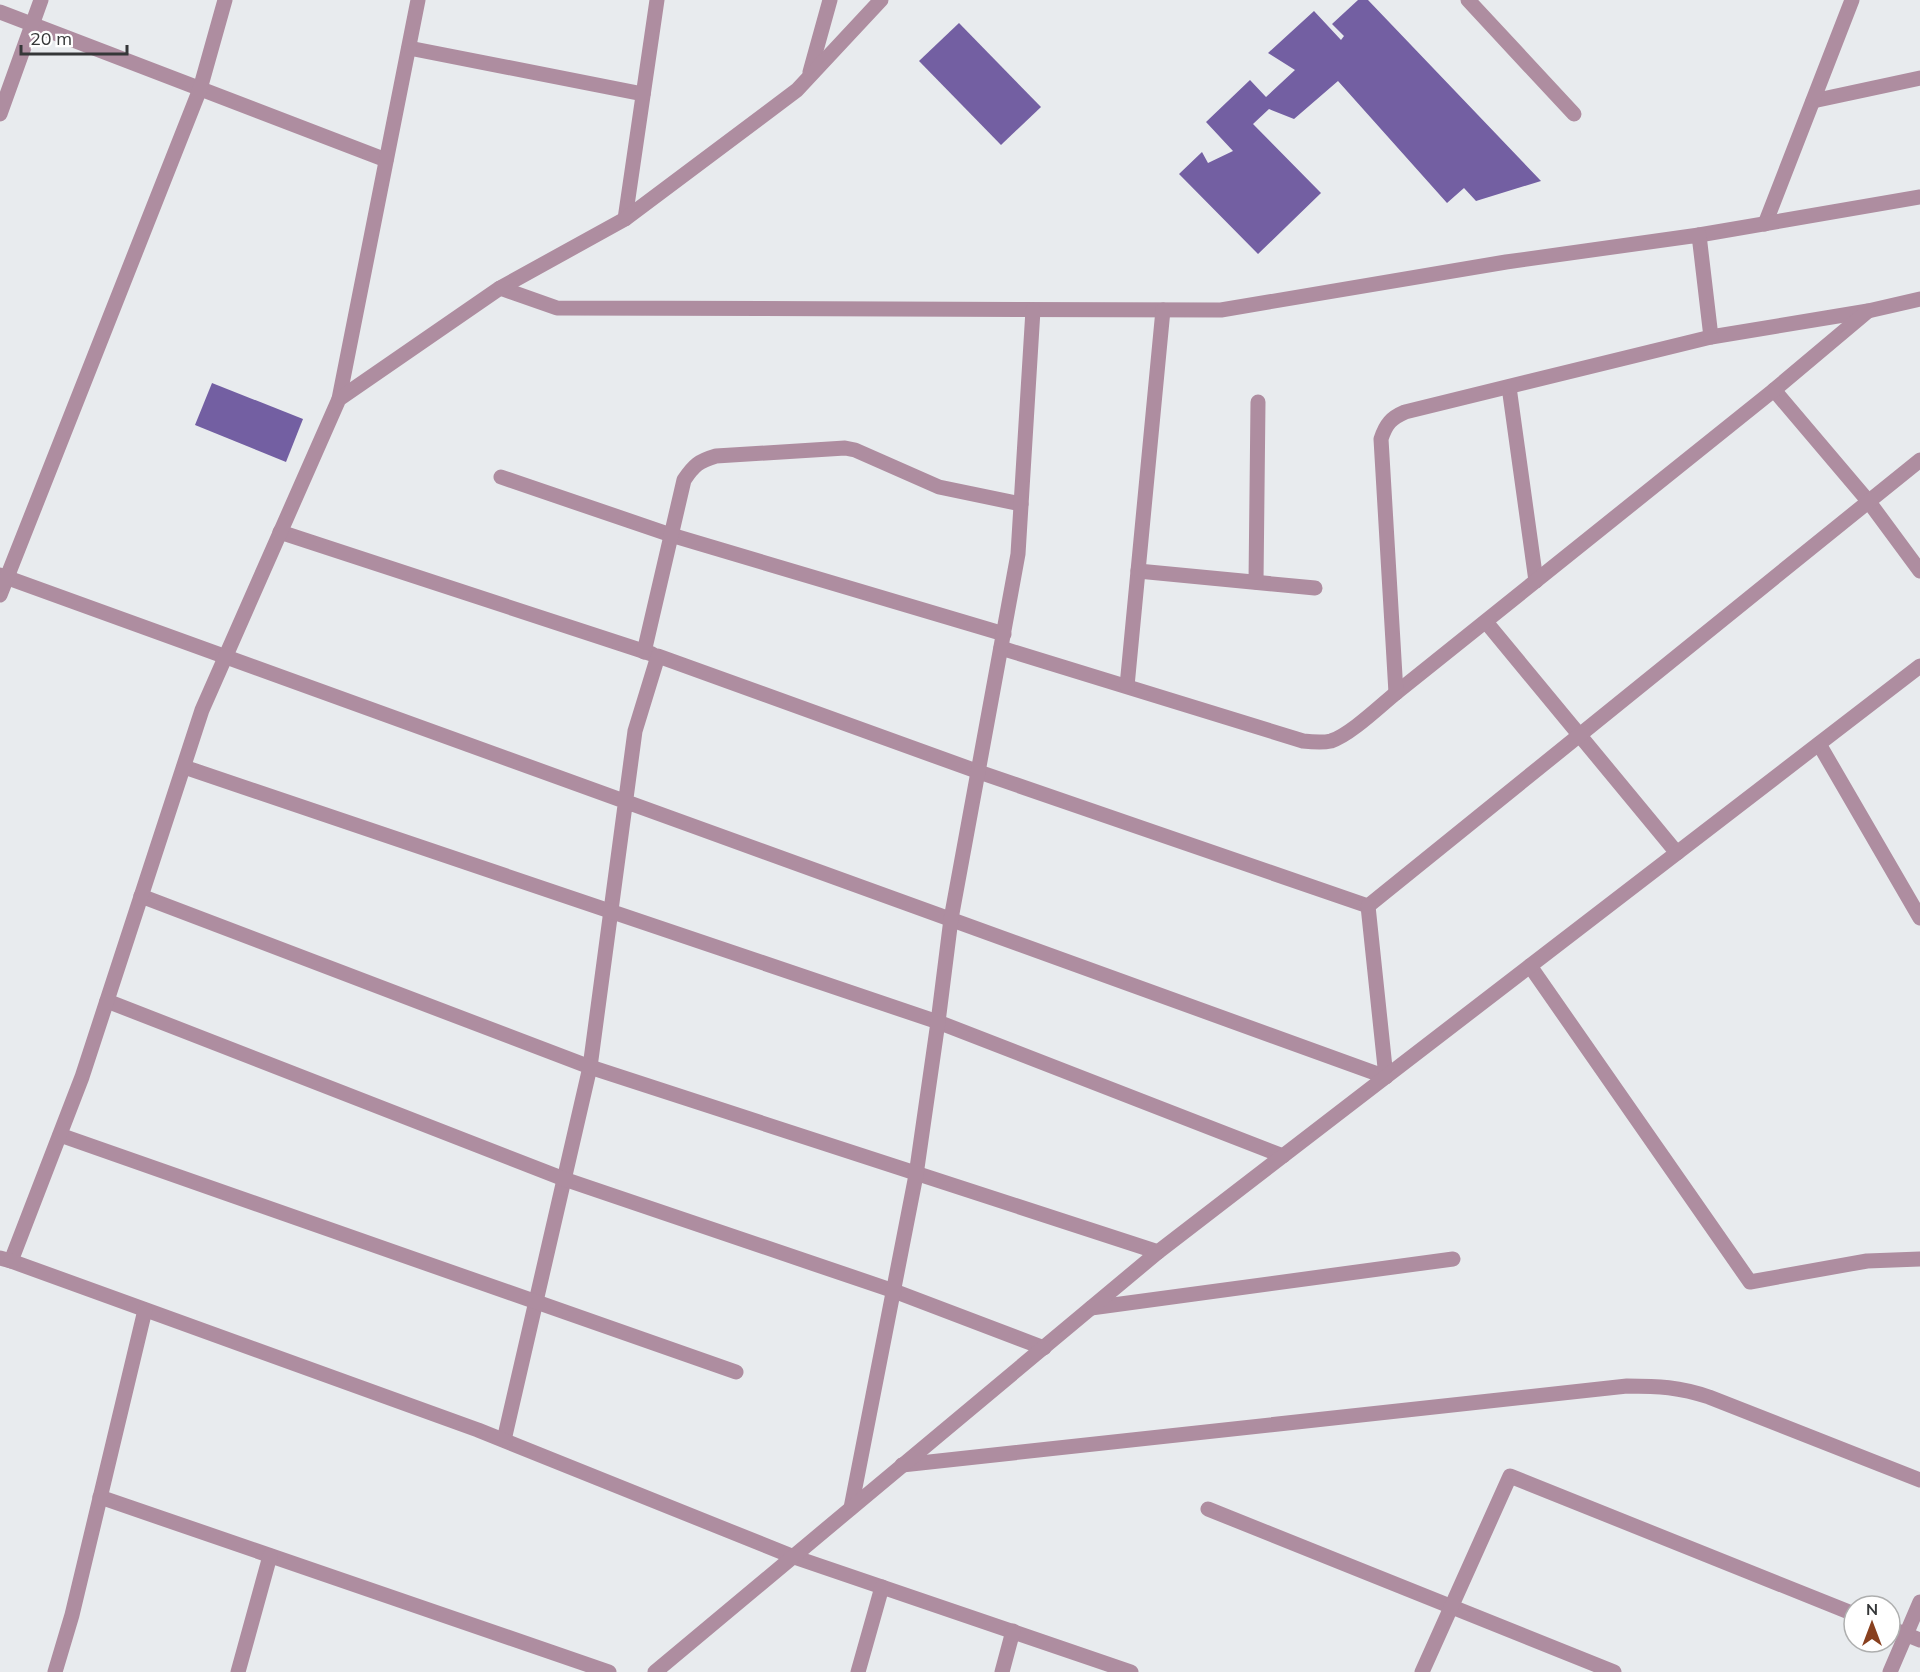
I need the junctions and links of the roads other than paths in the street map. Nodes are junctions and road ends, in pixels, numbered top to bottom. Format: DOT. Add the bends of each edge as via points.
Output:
graph roads {
  1 [pos="41,0"];
  2 [pos="225,0"];
  3 [pos="418,0"];
  4 [pos="657,0"];
  5 [pos="830,0"];
  6 [pos="881,0"];
  7 [pos="1468,0"];
  8 [pos="1852,0"];
  9 [pos="0,12"];
  10 [pos="34,25"];
  11 [pos="409,48"];
  12 [pos="810,76"];
  13 [pos="1920,78"];
  14 [pos="201,89"];
  15 [pos="643,94"];
  16 [pos="1813,101"];
  17 [pos="0,114"];
  18 [pos="1574,114"];
  19 [pos="387,160"];
  20 [pos="1920,197"];
  21 [pos="625,219"];
  22 [pos="1765,224"];
  23 [pos="1699,235"];
  24 [pos="500,288"];
  25 [pos="1920,299"];
  26 [pos="1033,310"];
  27 [pos="1163,310"];
  28 [pos="1868,311"];
  29 [pos="1711,337"];
  30 [pos="1509,387"];
  31 [pos="1774,390"];
  32 [pos="339,399"];
  33 [pos="1258,402"];
  34 [pos="1920,460"];
  35 [pos="501,477"];
  36 [pos="1869,502"];
  37 [pos="1021,504"];
  38 [pos="280,532"];
  39 [pos="670,536"];
  40 [pos="1138,571"];
  41 [pos="1920,571"];
  42 [pos="4,576"];
  43 [pos="1536,581"];
  44 [pos="1256,582"];
  45 [pos="1315,588"];
  46 [pos="0,595"];
  47 [pos="1486,621"];
  48 [pos="1003,641"];
  49 [pos="651,654"];
  50 [pos="225,656"];
  51 [pos="1920,666"];
  52 [pos="1127,686"];
  53 [pos="1396,693"];
  54 [pos="1579,734"];
  55 [pos="1818,744"];
  56 [pos="184,767"];
  57 [pos="979,772"];
  58 [pos="626,801"];
  59 [pos="1677,853"];
  60 [pos="141,896"];
  61 [pos="1368,906"];
  62 [pos="611,911"];
  63 [pos="1919,915"];
  64 [pos="951,919"];
  65 [pos="1530,966"];
  66 [pos="107,1001"];
  67 [pos="938,1022"];
  68 [pos="590,1067"];
  69 [pos="1386,1077"];
  70 [pos="60,1135"];
  71 [pos="1283,1156"];
  72 [pos="916,1174"];
  73 [pos="564,1179"];
  74 [pos="1158,1252"];
  75 [pos="1453,1259"];
  76 [pos="1920,1259"];
  77 [pos="6,1260"];
  78 [pos="894,1291"];
  79 [pos="536,1302"];
  80 [pos="1091,1308"];
  81 [pos="145,1310"];
  82 [pos="1044,1348"];
  83 [pos="736,1372"];
  84 [pos="504,1440"];
  85 [pos="903,1465"];
  86 [pos="1920,1480"];
  87 [pos="100,1497"];
  88 [pos="851,1508"];
  89 [pos="1208,1509"];
  90 [pos="270,1556"];
  91 [pos="794,1557"];
  92 [pos="882,1587"];
  93 [pos="1920,1602"];
  94 [pos="1451,1607"];
  95 [pos="1842,1609"];
  96 [pos="1013,1631"];
  97 [pos="1913,1637"];
  98 [pos="1126,1671"];
  99 [pos="55,1672"];
  100 [pos="238,1672"];
  101 [pos="609,1672"];
  102 [pos="656,1672"];
  103 [pos="858,1672"];
  104 [pos="1002,1672"];
  105 [pos="1422,1672"];
  106 [pos="1614,1672"];
  107 [pos="1890,1672"];
  1 -- 10 [label="street"];
  2 -- 14 [label="street"];
  3 -- 11 [label="street"];
  4 -- 15 [label="street"];
  5 -- 12 [label="street"];
  6 -- 12 [label="street"];
  7 -- 18 [label="street"];
  8 -- 16 [label="street"];
  9 -- 10 [label="street"];
  10 -- 14 [label="street"];
  10 -- 17 [label="street"];
  11 -- 15 [label="street"];
  11 -- 19 [label="street"];
  12 -- 21 [label="street" via="797,90"];
  13 -- 16 [label="street"];
  14 -- 19 [label="street"];
  14 -- 42 [label="street"];
  15 -- 21 [label="street"];
  16 -- 22 [label="street"];
  19 -- 32 [label="street"];
  20 -- 22 [label="street"];
  21 -- 24 [label="street"];
  22 -- 23 [label="street"];
  23 -- 27 [label="street" via="1506,262 1221,310"];
  23 -- 29 [label="street"];
  24 -- 26 [label="street" via="557,308"];
  24 -- 32 [label="street"];
  25 -- 28 [label="street"];
  26 -- 27 [label="street"];
  26 -- 37 [label="street"];
  27 -- 40 [label="street"];
  28 -- 29 [label="street"];
  28 -- 31 [label="street"];
  29 -- 30 [label="street"];
  30 -- 43 [label="street"];
  30 -- 53 [label="street" via="1405,412 1393,417 1385,427 1381,439"];
  31 -- 36 [label="street"];
  31 -- 43 [label="street"];
  32 -- 38 [label="street"];
  33 -- 44 [label="street"];
  34 -- 36 [label="street"];
  35 -- 39 [label="street"];
  36 -- 41 [label="street"];
  36 -- 54 [label="street"];
  37 -- 39 [label="street" via="939,487 845,448 716,456 701,460 684,480"];
  37 -- 48 [label="street" via="1018,554"];
  38 -- 49 [label="street"];
  38 -- 50 [label="street"];
  39 -- 48 [label="street"];
  39 -- 49 [label="street"];
  40 -- 44 [label="street"];
  40 -- 52 [label="street"];
  42 -- 46 [label="street"];
  42 -- 50 [label="street"];
  43 -- 47 [label="street"];
  44 -- 45 [label="street"];
  47 -- 53 [label="street"];
  47 -- 54 [label="street"];
  48 -- 52 [label="street"];
  48 -- 57 [label="street"];
  49 -- 57 [label="street"];
  49 -- 58 [label="street"];
  50 -- 56 [label="street"];
  50 -- 58 [label="street"];
  51 -- 55 [label="street"];
  52 -- 53 [label="street" via="1303,741 1319,742 1343,735"];
  54 -- 59 [label="street"];
  54 -- 61 [label="street"];
  55 -- 59 [label="street"];
  55 -- 63 [label="street"];
  56 -- 60 [label="street"];
  56 -- 62 [label="street"];
  57 -- 61 [label="street"];
  57 -- 64 [label="street"];
  58 -- 62 [label="street"];
  58 -- 64 [label="street"];
  59 -- 65 [label="street"];
  60 -- 66 [label="street"];
  60 -- 68 [label="street"];
  61 -- 69 [label="street"];
  62 -- 67 [label="street"];
  62 -- 68 [label="street"];
  64 -- 67 [label="street"];
  64 -- 69 [label="street"];
  65 -- 69 [label="street"];
  65 -- 76 [label="street" via="1750,1282 1867,1261"];
  66 -- 70 [label="street"];
  66 -- 73 [label="street"];
  67 -- 71 [label="street"];
  67 -- 72 [label="street"];
  68 -- 72 [label="street"];
  68 -- 73 [label="street"];
  69 -- 71 [label="street"];
  70 -- 77 [label="street"];
  70 -- 79 [label="street"];
  71 -- 74 [label="street"];
  72 -- 74 [label="street"];
  72 -- 78 [label="street"];
  73 -- 78 [label="street"];
  73 -- 79 [label="street"];
  74 -- 80 [label="street"];
  75 -- 80 [label="street"];
  77 -- 81 [label="street"];
  78 -- 82 [label="street"];
  78 -- 88 [label="street"];
  79 -- 83 [label="street"];
  79 -- 84 [label="street"];
  80 -- 82 [label="street"];
  81 -- 84 [label="street"];
  81 -- 87 [label="street"];
  82 -- 85 [label="street"];
  84 -- 91 [label="street"];
  85 -- 86 [label="street" via="1654,1386 1709,1397"];
  85 -- 88 [label="street"];
  87 -- 90 [label="street"];
  87 -- 99 [label="street"];
  88 -- 91 [label="street"];
  89 -- 94 [label="street"];
  90 -- 100 [label="street"];
  90 -- 101 [label="street"];
  91 -- 92 [label="street"];
  91 -- 102 [label="street"];
  92 -- 96 [label="street"];
  92 -- 103 [label="street"];
  93 -- 97 [label="street"];
  94 -- 95 [label="street" via="1510,1476"];
  94 -- 105 [label="street"];
  94 -- 106 [label="street"];
  96 -- 98 [label="street"];
  96 -- 104 [label="street"];
  97 -- 107 [label="street"];
}
